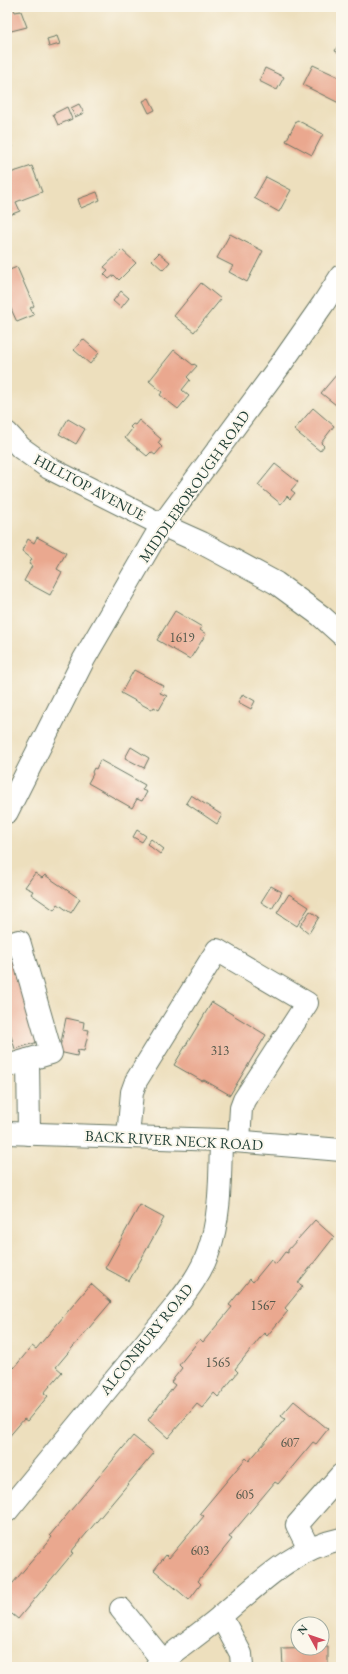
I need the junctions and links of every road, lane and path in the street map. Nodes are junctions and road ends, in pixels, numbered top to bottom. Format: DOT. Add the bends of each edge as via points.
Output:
graph roads {
  1 [pos="341,276"];
  2 [pos="7,433"];
  3 [pos="162,525"];
  4 [pos="341,634"];
  5 [pos="7,812"];
  6 [pos="7,945"];
  7 [pos="28,1060"];
  8 [pos="7,1066"];
  9 [pos="7,1133"];
  10 [pos="29,1134"];
  11 [pos="128,1137"];
  12 [pos="230,1141"];
  13 [pos="341,1150"];
  14 [pos="341,1475"];
  15 [pos="7,1511"];
  16 [pos="341,1539"];
  17 [pos="309,1549"];
  18 [pos="121,1609"];
  19 [pos="221,1616"];
  20 [pos="159,1664"];
  21 [pos="242,1667"];
  1 -- 3 [label="street, MIDDLEBOROUGH ROAD" via="285,358"];
  2 -- 3 [label="street, HILLTOP AVENUE" via="20,448 49,468"];
  3 -- 4 [label="street, HILLTOP AVENUE" via="202,543 276,583 322,616"];
  3 -- 5 [label="street, MIDDLEBOROUGH ROAD" via="84,659"];
  6 -- 7 [label="street" via="19,941 51,1053"];
  7 -- 8 [label="street"];
  7 -- 10 [label="street"];
  9 -- 10 [label="street, BACK RIVER NECK ROAD"];
  10 -- 11 [label="street, BACK RIVER NECK ROAD"];
  11 -- 12 [label="street, BACK RIVER NECK ROAD"];
  11 -- 12 [label="street, ALCONBURY ROAD" via="132,1092 136,1081 217,950 307,1003 244,1100"];
  12 -- 13 [label="street, BACK RIVER NECK ROAD"];
  12 -- 15 [label="street, ALCONBURY ROAD" via="214,1232 208,1254 197,1275 174,1308"];
  14 -- 17 [label="street" via="297,1525"];
  16 -- 17 [label="street"];
  17 -- 19 [label="street" via="267,1576"];
  18 -- 20 [label="street"];
  19 -- 20 [label="street"];
  19 -- 21 [label="street" via="241,1654"];
}
